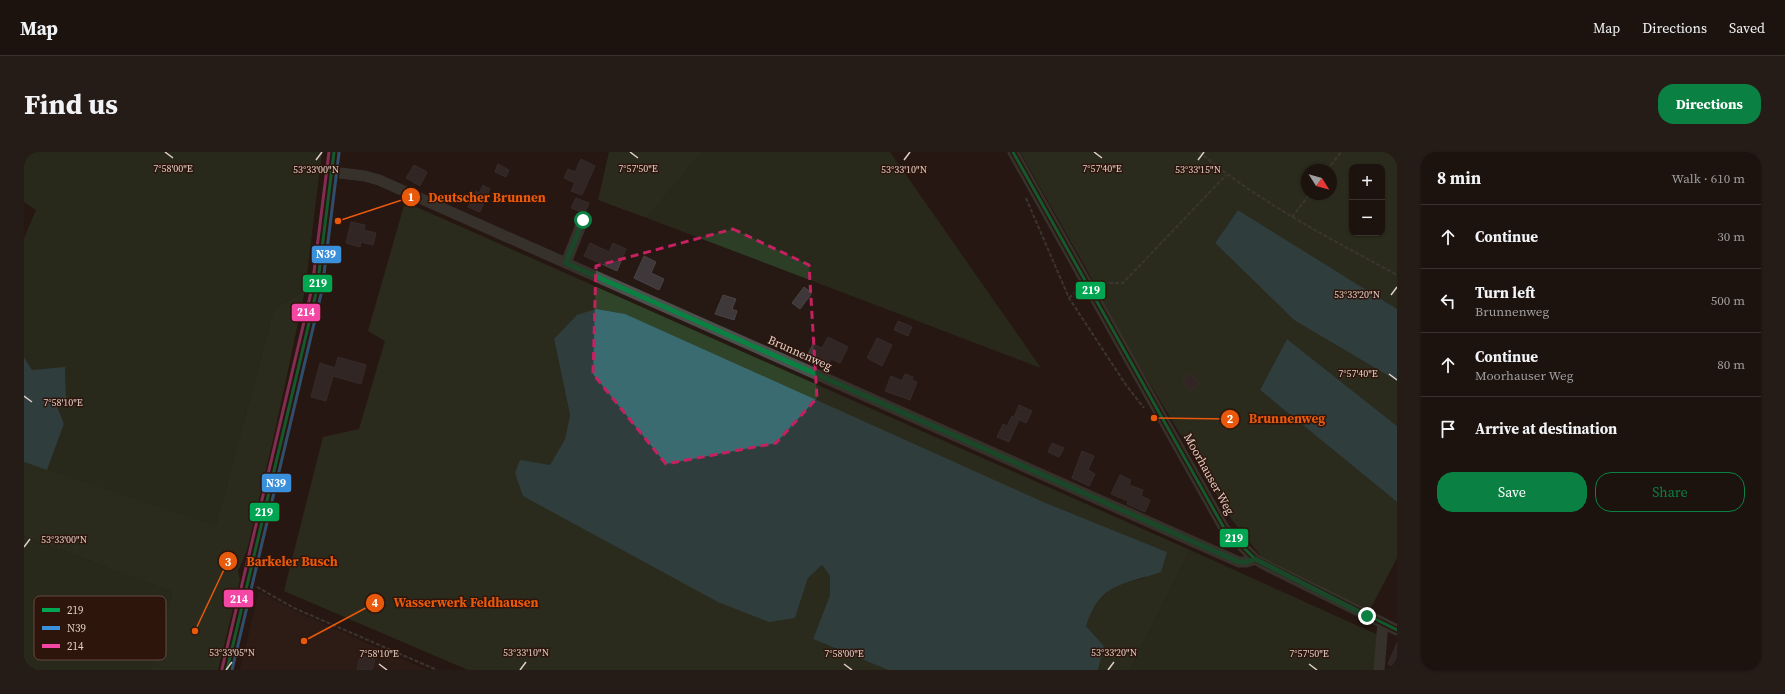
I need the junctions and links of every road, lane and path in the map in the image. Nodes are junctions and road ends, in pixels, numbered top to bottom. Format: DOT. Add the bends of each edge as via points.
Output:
graph roads {
  1 [pos="334,152"];
  2 [pos="1013,152"];
  3 [pos="1199,152"];
  4 [pos="1341,152"];
  5 [pos="1332,164"];
  6 [pos="332,172"];
  7 [pos="1226,175"];
  8 [pos="1305,200"];
  9 [pos="1292,217"];
  10 [pos="583,220"];
  11 [pos="566,263"];
  12 [pos="1397,275"];
  13 [pos="1086,283"];
  14 [pos="1255,559"];
  15 [pos="249,582"];
  16 [pos="1384,623"];
  17 [pos="1397,630"];
  18 [pos="227,670"];
  19 [pos="437,670"];
  20 [pos="1379,670"];
  1 -- 6 [label="street"];
  2 -- 13 [label="street, Moorhauser Weg"];
  3 -- 7 [label="path"];
  4 -- 5 [label="path"];
  6 -- 11 [label="street, Brunnenweg" via="379,180"];
  6 -- 15 [label="street" via="317,289"];
  7 -- 9 [label="path"];
  7 -- 13 [label="path" via="1124,283"];
  8 -- 9 [label="path"];
  9 -- 12 [label="path"];
  10 -- 11 [label="street"];
  11 -- 14 [label="street, Brunnenweg" via="1239,562"];
  13 -- 14 [label="street, Moorhauser Weg" via="1224,528"];
  14 -- 16 [label="street, Moorhauser Weg"];
  15 -- 18 [label="street"];
  15 -- 19 [label="path" via="294,608"];
  16 -- 17 [label="street, Moorhauser Weg"];
  16 -- 20 [label="street"];
}
